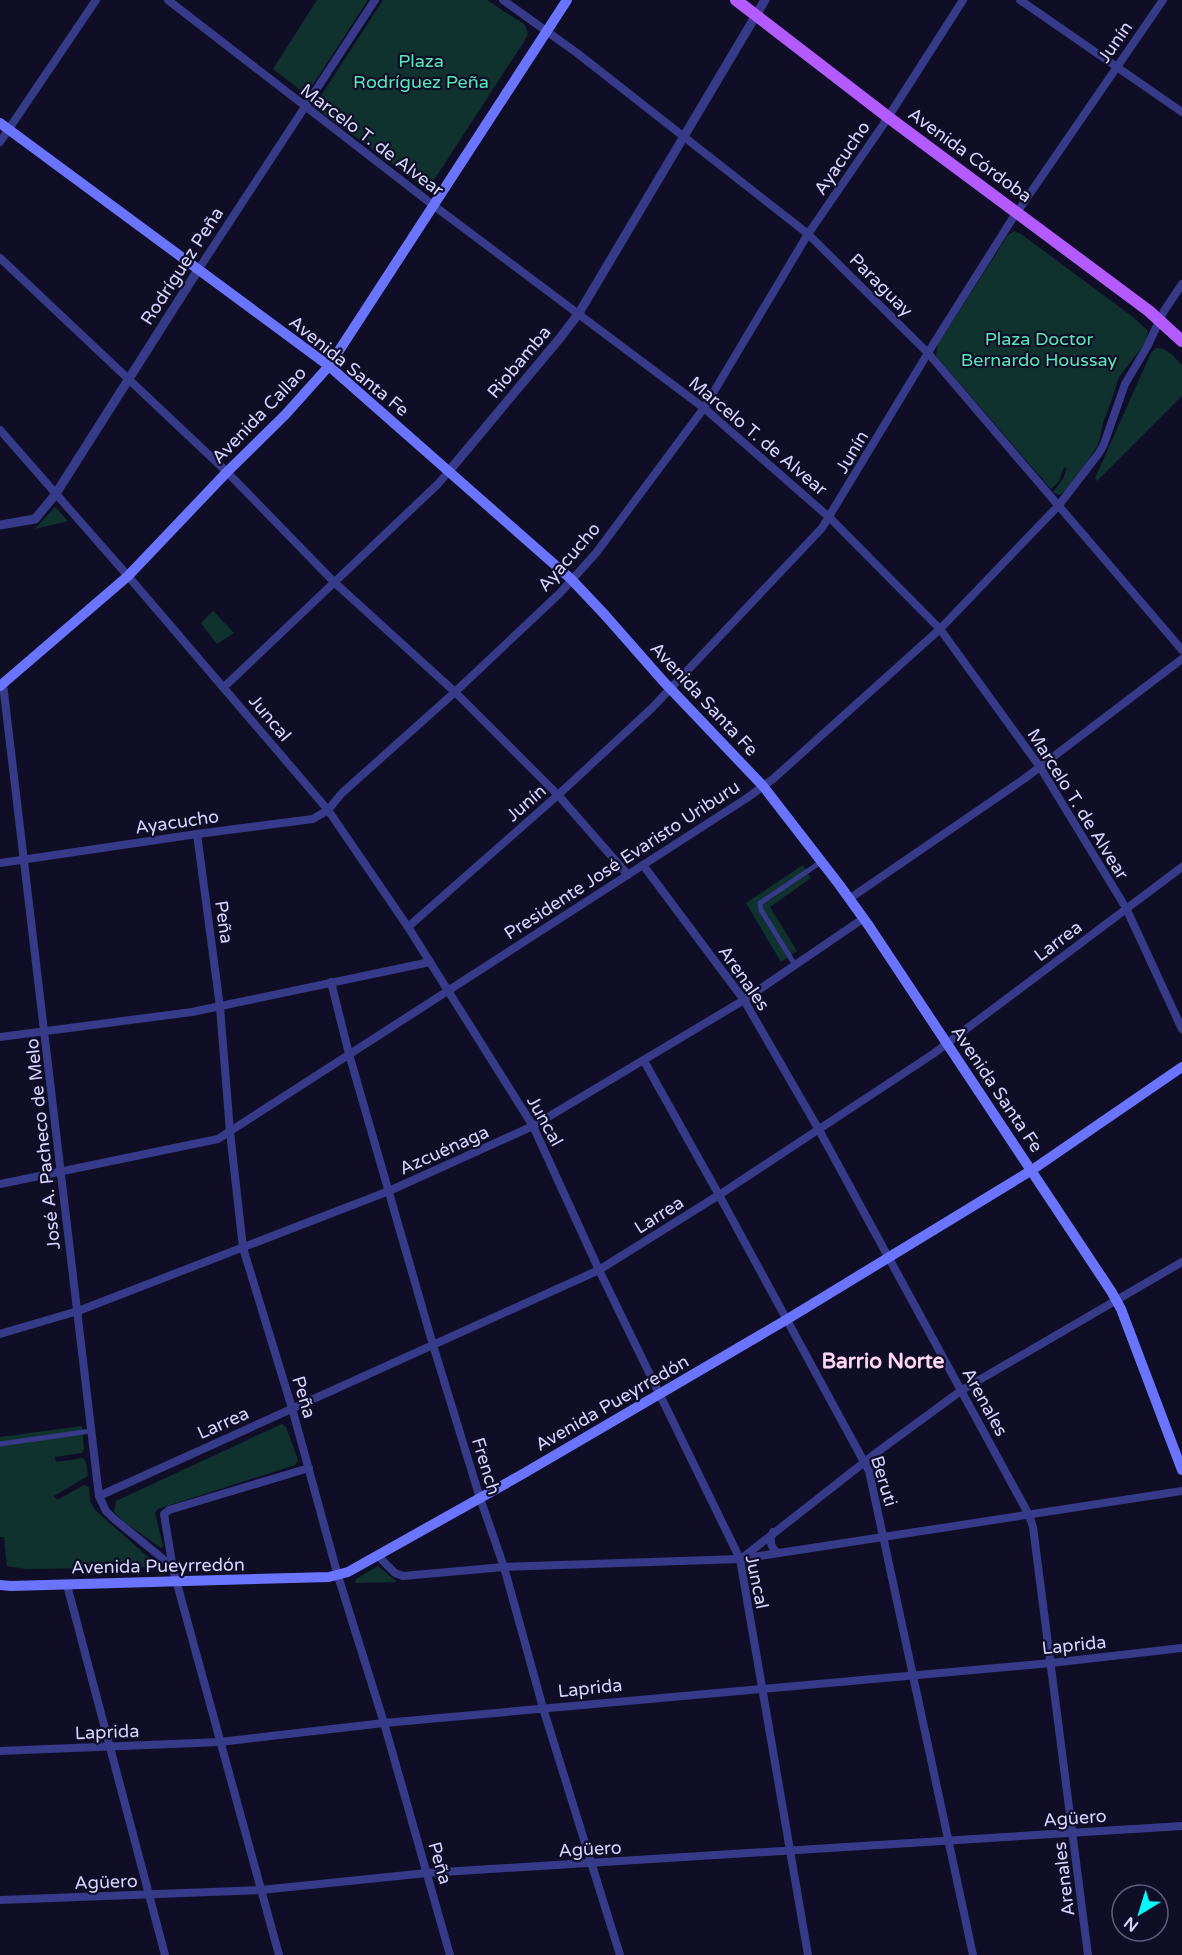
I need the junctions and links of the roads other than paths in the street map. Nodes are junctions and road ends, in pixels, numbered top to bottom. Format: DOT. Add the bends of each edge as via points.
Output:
graph roads {
  1 [pos="96,0"];
  2 [pos="168,0"];
  3 [pos="375,0"];
  4 [pos="503,0"];
  5 [pos="567,0"];
  6 [pos="736,0"];
  7 [pos="765,0"];
  8 [pos="963,0"];
  9 [pos="1020,0"];
  10 [pos="1163,0"];
  11 [pos="756,15"];
  12 [pos="547,30"];
  13 [pos="1117,66"];
  14 [pos="305,108"];
  15 [pos="1182,112"];
  16 [pos="888,117"];
  17 [pos="4,126"];
  18 [pos="684,138"];
  19 [pos="0,142"];
  20 [pos="432,206"];
  21 [pos="1017,212"];
  22 [pos="808,234"];
  23 [pos="0,258"];
  24 [pos="198,270"];
  25 [pos="1182,284"];
  26 [pos="579,313"];
  27 [pos="1160,320"];
  28 [pos="1182,341"];
  29 [pos="928,353"];
  30 [pos="329,366"];
  31 [pos="128,380"];
  32 [pos="704,408"];
  33 [pos="0,430"];
  34 [pos="449,471"];
  35 [pos="227,472"];
  36 [pos="55,495"];
  37 [pos="1059,506"];
  38 [pos="830,518"];
  39 [pos="0,525"];
  40 [pos="128,576"];
  41 [pos="571,579"];
  42 [pos="334,582"];
  43 [pos="940,630"];
  44 [pos="1182,650"];
  45 [pos="1182,659"];
  46 [pos="2,685"];
  47 [pos="224,687"];
  48 [pos="670,689"];
  49 [pos="455,692"];
  50 [pos="1040,767"];
  51 [pos="763,786"];
  52 [pos="558,795"];
  53 [pos="328,810"];
  54 [pos="197,834"];
  55 [pos="24,859"];
  56 [pos="822,862"];
  57 [pos="0,863"];
  58 [pos="643,865"];
  59 [pos="1182,867"];
  60 [pos="628,875"];
  61 [pos="849,898"];
  62 [pos="1126,908"];
  63 [pos="864,918"];
  64 [pos="408,927"];
  65 [pos="430,962"];
  66 [pos="795,965"];
  67 [pos="331,982"];
  68 [pos="448,991"];
  69 [pos="744,1000"];
  70 [pos="220,1007"];
  71 [pos="1182,1029"];
  72 [pos="45,1032"];
  73 [pos="0,1037"];
  74 [pos="947,1044"];
  75 [pos="349,1054"];
  76 [pos="644,1061"];
  77 [pos="1182,1067"];
  78 [pos="532,1126"];
  79 [pos="819,1130"];
  80 [pos="230,1132"];
  81 [pos="1032,1170"];
  82 [pos="59,1172"];
  83 [pos="0,1184"];
  84 [pos="389,1191"];
  85 [pos="719,1195"];
  86 [pos="243,1248"];
  87 [pos="888,1258"];
  88 [pos="1182,1263"];
  89 [pos="599,1270"];
  90 [pos="1116,1300"];
  91 [pos="78,1311"];
  92 [pos="786,1320"];
  93 [pos="0,1334"];
  94 [pos="433,1346"];
  95 [pos="962,1390"];
  96 [pos="660,1394"];
  97 [pos="292,1408"];
  98 [pos="92,1431"];
  99 [pos="0,1444"];
  100 [pos="865,1462"];
  101 [pos="309,1468"];
  102 [pos="1182,1470"];
  103 [pos="1182,1491"];
  104 [pos="99,1496"];
  105 [pos="480,1498"];
  106 [pos="1029,1515"];
  107 [pos="774,1531"];
  108 [pos="883,1537"];
  109 [pos="780,1553"];
  110 [pos="377,1555"];
  111 [pos="740,1559"];
  112 [pos="504,1568"];
  113 [pos="173,1569"];
  114 [pos="338,1576"];
  115 [pos="177,1582"];
  116 [pos="67,1584"];
  117 [pos="0,1585"];
  118 [pos="1182,1648"];
  119 [pos="1051,1663"];
  120 [pos="914,1676"];
  121 [pos="761,1688"];
  122 [pos="543,1708"];
  123 [pos="384,1723"];
  124 [pos="220,1743"];
  125 [pos="110,1747"];
  126 [pos="0,1752"];
  127 [pos="1182,1826"];
  128 [pos="1073,1833"];
  129 [pos="950,1841"];
  130 [pos="790,1851"];
  131 [pos="591,1864"];
  132 [pos="427,1873"];
  133 [pos="261,1890"];
  134 [pos="150,1895"];
  135 [pos="0,1900"];
  136 [pos="165,1955"];
  137 [pos="279,1955"];
  138 [pos="450,1955"];
  139 [pos="620,1955"];
  140 [pos="808,1955"];
  141 [pos="973,1955"];
  142 [pos="1088,1955"];
  1 -- 17 [label="street"];
  2 -- 14 [label="street, Marcelo T. de Alvear"];
  3 -- 14 [label="street, Rodríguez Peña"];
  4 -- 12 [label="street, Paraguay"];
  5 -- 12 [label="main road, Avenida Callao"];
  6 -- 11 [label="main road, Avenida Córdoba"];
  7 -- 11 [label="street, Riobamba"];
  8 -- 16 [label="street, Ayacucho"];
  9 -- 13 [label="street"];
  10 -- 13 [label="street, Junín"];
  11 -- 16 [label="main road, Avenida Córdoba"];
  11 -- 18 [label="street, Riobamba"];
  12 -- 18 [label="street, Paraguay"];
  12 -- 20 [label="main road, Avenida Callao"];
  13 -- 15 [label="street"];
  13 -- 21 [label="street, Junín"];
  14 -- 20 [label="street, Marcelo T. de Alvear"];
  14 -- 24 [label="street, Rodríguez Peña"];
  16 -- 21 [label="main road, Avenida Córdoba"];
  16 -- 22 [label="street, Ayacucho"];
  17 -- 19 [label="street"];
  17 -- 24 [label="main road, Avenida Santa Fe"];
  18 -- 22 [label="street, Paraguay"];
  18 -- 26 [label="street, Riobamba"];
  20 -- 26 [label="street, Marcelo T. de Alvear"];
  20 -- 30 [label="main road, Avenida Callao"];
  21 -- 27 [label="main road, Avenida Córdoba"];
  21 -- 29 [label="street, Junín"];
  22 -- 29 [label="street, Paraguay"];
  22 -- 32 [label="street, Ayacucho"];
  23 -- 31 [label="street"];
  24 -- 30 [label="main road, Avenida Santa Fe"];
  24 -- 31 [label="street, Rodríguez Peña"];
  25 -- 27 [label="street, Presidente José Evaristo Uriburu"];
  26 -- 32 [label="street, Marcelo T. de Alvear"];
  26 -- 34 [label="street, Riobamba"];
  27 -- 28 [label="main road, Avenida Córdoba"];
  27 -- 37 [label="street, Presidente José Evaristo Uriburu" via="1125,384 1104,444"];
  29 -- 37 [label="street, Paraguay"];
  29 -- 38 [label="street, Junín"];
  30 -- 34 [label="main road, Avenida Santa Fe"];
  30 -- 35 [label="main road, Avenida Callao"];
  31 -- 35 [label="street"];
  31 -- 36 [label="street, Rodríguez Peña"];
  32 -- 38 [label="street, Marcelo T. de Alvear"];
  32 -- 41 [label="street, Ayacucho" via="596,553"];
  33 -- 36 [label="street, Juncal"];
  34 -- 41 [label="main road, Avenida Santa Fe"];
  34 -- 42 [label="street, Riobamba"];
  35 -- 40 [label="main road, Avenida Callao"];
  35 -- 42 [label="street"];
  36 -- 39 [label="street, Rodríguez Peña" via="35,519"];
  36 -- 40 [label="street, Juncal"];
  37 -- 43 [label="street, Presidente José Evaristo Uriburu"];
  37 -- 44 [label="street, Paraguay"];
  38 -- 43 [label="street, Marcelo T. de Alvear"];
  38 -- 48 [label="street, Junín"];
  40 -- 46 [label="main road, Avenida Callao"];
  40 -- 47 [label="street, Juncal"];
  41 -- 48 [label="main road, Avenida Santa Fe"];
  41 -- 49 [label="street, Ayacucho"];
  42 -- 47 [label="street, Riobamba"];
  42 -- 49 [label="street"];
  43 -- 50 [label="street, Marcelo T. de Alvear"];
  43 -- 51 [label="street, Presidente José Evaristo Uriburu"];
  45 -- 50 [label="street"];
  46 -- 55 [label="street, José A. Pacheco de Melo"];
  47 -- 53 [label="street, Juncal"];
  48 -- 51 [label="main road, Avenida Santa Fe"];
  48 -- 52 [label="street, Junín"];
  49 -- 52 [label="street"];
  49 -- 53 [label="street, Ayacucho"];
  50 -- 61 [label="street"];
  50 -- 62 [label="street, Marcelo T. de Alvear"];
  51 -- 56 [label="main road, Avenida Santa Fe"];
  51 -- 58 [label="street, Presidente José Evaristo Uriburu"];
  52 -- 60 [label="street"];
  52 -- 64 [label="street, Junín"];
  53 -- 54 [label="street, Ayacucho" via="313,819"];
  53 -- 64 [label="street, Juncal"];
  54 -- 55 [label="street, Ayacucho"];
  54 -- 70 [label="street, Peña"];
  55 -- 57 [label="street, Ayacucho"];
  55 -- 72 [label="street, José A. Pacheco de Melo"];
  56 -- 61 [label="main road, Avenida Santa Fe"];
  56 -- 66 [label="street" via="760,903"];
  58 -- 60 [label="street, Presidente José Evaristo Uriburu"];
  58 -- 69 [label="street, Arenales"];
  59 -- 62 [label="street, Larrea"];
  60 -- 68 [label="street, Presidente José Evaristo Uriburu"];
  61 -- 63 [label="main road, Avenida Santa Fe"];
  62 -- 71 [label="street, Marcelo T. de Alvear"];
  62 -- 74 [label="street, Larrea"];
  63 -- 66 [label="street, Azcuénaga"];
  63 -- 74 [label="main road, Avenida Santa Fe"];
  64 -- 65 [label="street, Juncal"];
  65 -- 67 [label="street"];
  65 -- 68 [label="street, Juncal"];
  66 -- 69 [label="street, Azcuénaga"];
  67 -- 70 [label="street"];
  67 -- 75 [label="street, French"];
  68 -- 75 [label="street, Presidente José Evaristo Uriburu"];
  68 -- 78 [label="street, Juncal"];
  69 -- 76 [label="street, Azcuénaga"];
  69 -- 79 [label="street, Arenales"];
  70 -- 72 [label="street"];
  70 -- 80 [label="street, Peña"];
  72 -- 73 [label="street"];
  72 -- 82 [label="street, José A. Pacheco de Melo"];
  74 -- 79 [label="street, Larrea"];
  74 -- 81 [label="main road, Avenida Santa Fe"];
  75 -- 80 [label="street, Presidente José Evaristo Uriburu"];
  75 -- 84 [label="street, French"];
  76 -- 78 [label="street, Azcuénaga"];
  76 -- 85 [label="street, Beruti"];
  77 -- 81 [label="main road, Avenida Pueyrredón"];
  78 -- 84 [label="street, Azcuénaga"];
  78 -- 89 [label="street, Juncal"];
  79 -- 85 [label="street, Larrea"];
  79 -- 87 [label="street, Arenales"];
  80 -- 82 [label="street, Presidente José Evaristo Uriburu" via="218,1139"];
  80 -- 86 [label="street, Peña"];
  81 -- 87 [label="main road, Avenida Pueyrredón"];
  81 -- 90 [label="main road, Avenida Santa Fe"];
  82 -- 83 [label="street, Presidente José Evaristo Uriburu"];
  82 -- 91 [label="street, José A. Pacheco de Melo"];
  84 -- 86 [label="street, Azcuénaga"];
  84 -- 94 [label="street, French"];
  85 -- 89 [label="street, Larrea"];
  85 -- 92 [label="street, Beruti"];
  86 -- 91 [label="street, Azcuénaga"];
  86 -- 97 [label="street, Peña"];
  87 -- 92 [label="main road, Avenida Pueyrredón"];
  87 -- 95 [label="street, Arenales"];
  88 -- 90 [label="street"];
  89 -- 94 [label="street, Larrea"];
  89 -- 96 [label="street, Juncal"];
  90 -- 95 [label="street"];
  90 -- 102 [label="main road, Avenida Santa Fe"];
  91 -- 93 [label="street, Azcuénaga"];
  91 -- 98 [label="street, José A. Pacheco de Melo"];
  92 -- 96 [label="main road, Avenida Pueyrredón"];
  92 -- 100 [label="street, Beruti"];
  94 -- 97 [label="street, Larrea"];
  94 -- 105 [label="street, French"];
  95 -- 100 [label="street"];
  95 -- 106 [label="street, Arenales"];
  96 -- 105 [label="main road, Avenida Pueyrredón"];
  96 -- 111 [label="street, Juncal"];
  97 -- 101 [label="street, Peña"];
  97 -- 104 [label="street, Larrea"];
  98 -- 99 [label="street"];
  98 -- 104 [label="street, José A. Pacheco de Melo"];
  100 -- 107 [label="street"];
  100 -- 108 [label="street, Beruti"];
  101 -- 113 [label="street" via="165,1512"];
  101 -- 114 [label="street, Peña"];
  103 -- 106 [label="street"];
  104 -- 113 [label="street, José A. Pacheco de Melo" via="113,1518"];
  105 -- 110 [label="main road, Avenida Pueyrredón"];
  105 -- 112 [label="street, French"];
  106 -- 108 [label="street"];
  106 -- 119 [label="street, Arenales"];
  107 -- 109 [label="street" via="771,1545"];
  107 -- 111 [label="street"];
  108 -- 109 [label="street"];
  108 -- 120 [label="street, Beruti"];
  109 -- 111 [label="street"];
  110 -- 112 [label="street" via="403,1576"];
  110 -- 114 [label="main road, Avenida Pueyrredón"];
  111 -- 112 [label="street"];
  111 -- 121 [label="street, Juncal"];
  112 -- 122 [label="street, French"];
  113 -- 115 [label="street"];
  114 -- 115 [label="main road, Avenida Pueyrredón"];
  114 -- 123 [label="street, Peña"];
  115 -- 116 [label="main road, Avenida Pueyrredón"];
  115 -- 124 [label="street"];
  116 -- 117 [label="main road, Avenida Pueyrredón"];
  116 -- 125 [label="street"];
  118 -- 119 [label="street, Laprida"];
  119 -- 120 [label="street, Laprida"];
  119 -- 128 [label="street, Arenales"];
  120 -- 121 [label="street, Laprida"];
  120 -- 129 [label="street, Beruti"];
  121 -- 122 [label="street, Laprida"];
  121 -- 130 [label="street, Juncal"];
  122 -- 123 [label="street, Laprida"];
  122 -- 131 [label="street, French"];
  123 -- 124 [label="street, Laprida"];
  123 -- 132 [label="street, Peña"];
  124 -- 125 [label="street, Laprida"];
  124 -- 133 [label="street"];
  125 -- 126 [label="street, Laprida"];
  125 -- 134 [label="street"];
  127 -- 128 [label="street, Agüero"];
  128 -- 129 [label="street, Agüero"];
  128 -- 142 [label="street, Arenales"];
  129 -- 130 [label="street, Agüero"];
  129 -- 141 [label="street, Beruti"];
  130 -- 131 [label="street, Agüero"];
  130 -- 140 [label="street, Juncal"];
  131 -- 132 [label="street, Agüero"];
  131 -- 139 [label="street, French"];
  132 -- 133 [label="street, Agüero"];
  132 -- 138 [label="street, Peña"];
  133 -- 134 [label="street, Agüero"];
  133 -- 137 [label="street"];
  134 -- 135 [label="street, Agüero"];
  134 -- 136 [label="street"];
}
